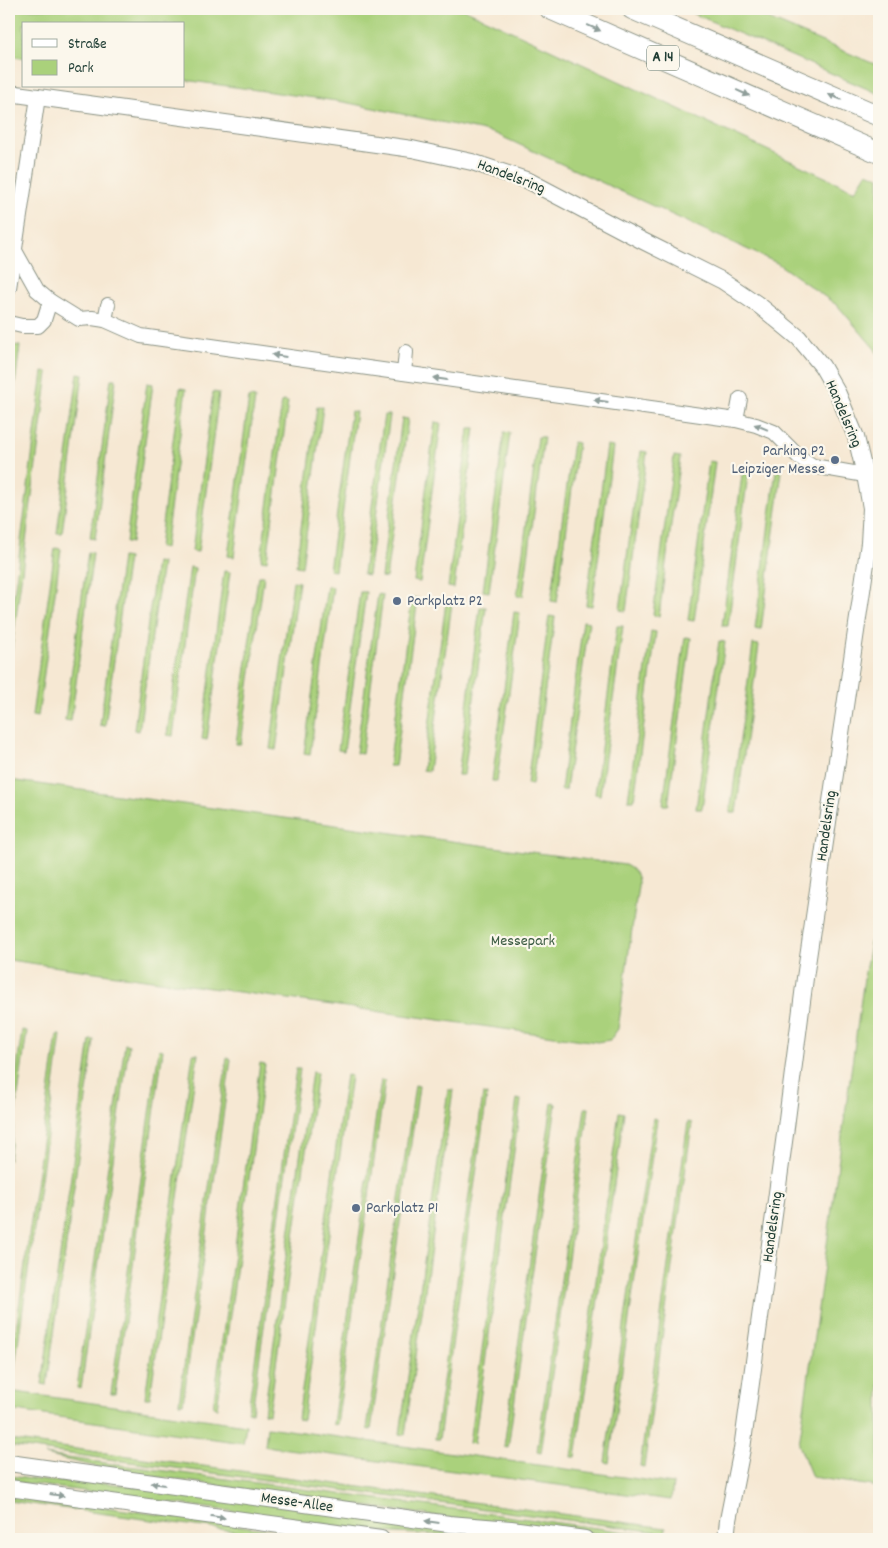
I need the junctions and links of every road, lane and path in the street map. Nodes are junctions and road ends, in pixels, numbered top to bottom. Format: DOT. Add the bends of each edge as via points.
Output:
graph roads {
  1 [pos="550,9"];
  2 [pos="632,9"];
  3 [pos="9,93"];
  4 [pos="38,97"];
  5 [pos="879,116"];
  6 [pos="879,153"];
  7 [pos="14,249"];
  8 [pos="9,288"];
  9 [pos="50,302"];
  10 [pos="108,306"];
  11 [pos="105,320"];
  12 [pos="9,323"];
  13 [pos="406,352"];
  14 [pos="404,373"];
  15 [pos="740,398"];
  16 [pos="736,420"];
  17 [pos="865,475"];
  18 [pos="9,1463"];
  19 [pos="9,1488"];
  20 [pos="381,1539"];
  21 [pos="585,1539"];
  22 [pos="726,1539"];
  1 -- 6 [label="highway, A 14, one-way"];
  5 -- 2 [label="highway, A 14, one-way"];
  3 -- 4 [label="main road, Handelsring"];
  4 -- 7 [label="street"];
  4 -- 17 [label="main road, Handelsring" via="412,149 472,162 529,181 723,281 799,338 822,366 838,394 856,437"];
  7 -- 8 [label="street"];
  7 -- 9 [label="street" via="37,290"];
  9 -- 11 [label="street" via="79,320"];
  9 -- 12 [label="street" via="44,320 38,326"];
  10 -- 11 [label="street"];
  14 -- 11 [label="street, one-way" via="141,336"];
  13 -- 14 [label="street"];
  16 -- 14 [label="street, one-way"];
  15 -- 16 [label="street"];
  17 -- 16 [label="street, one-way" via="813,466 774,432"];
  17 -- 22 [label="main road, Handelsring" via="871,508 869,543 805,978 742,1449"];
  21 -- 18 [label="main road, Messe-Allee, one-way" via="448,1524"];
  19 -- 20 [label="main road, Messe-Allee, one-way"];
}
